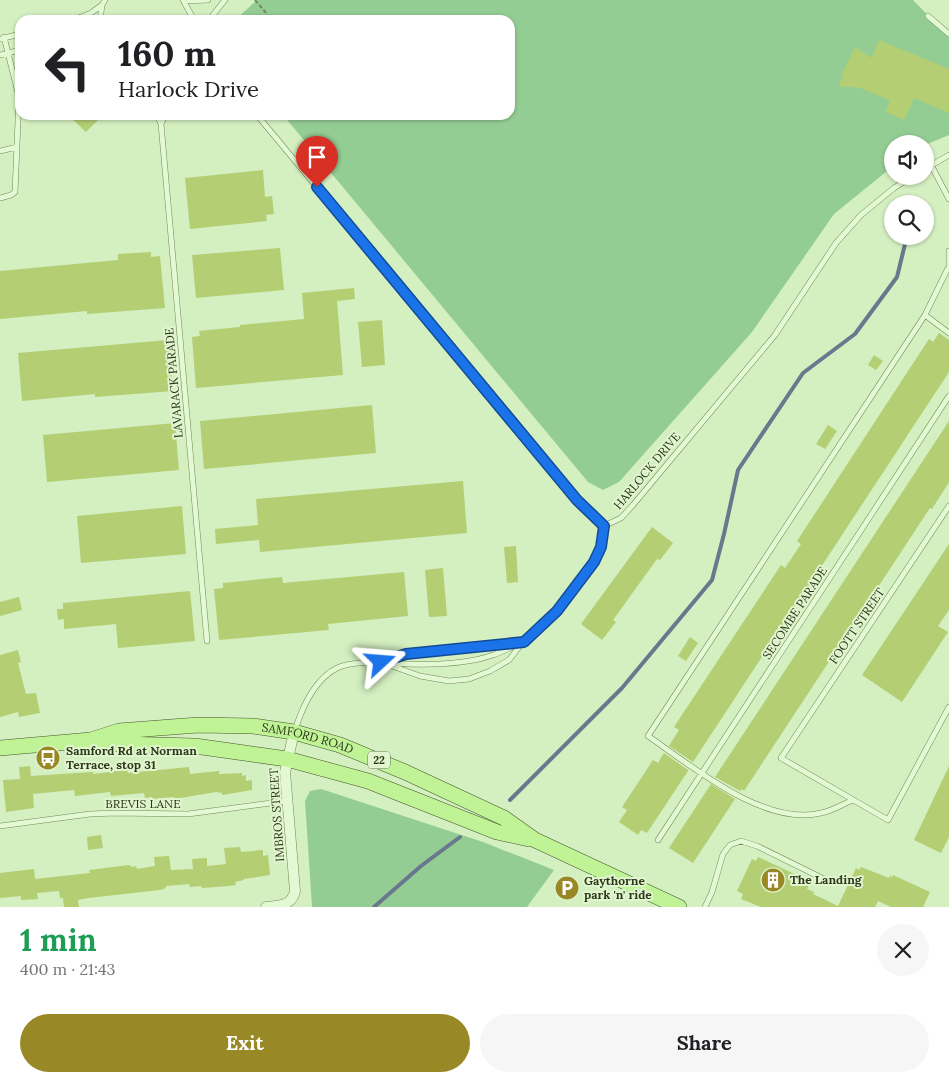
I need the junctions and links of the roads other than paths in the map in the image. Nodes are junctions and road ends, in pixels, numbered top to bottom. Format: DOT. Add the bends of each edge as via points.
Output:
graph roads {
  1 [pos="208,0"];
  2 [pos="225,0"];
  3 [pos="184,1"];
  4 [pos="104,2"];
  5 [pos="88,15"];
  6 [pos="101,15"];
  7 [pos="191,15"];
  8 [pos="213,15"];
  9 [pos="928,16"];
  10 [pos="949,34"];
  11 [pos="15,35"];
  12 [pos="2,38"];
  13 [pos="15,51"];
  14 [pos="8,53"];
  15 [pos="0,55"];
  16 [pos="15,80"];
  17 [pos="18,120"];
  18 [pos="159,120"];
  19 [pos="163,120"];
  20 [pos="260,120"];
  21 [pos="161,124"];
  22 [pos="17,146"];
  23 [pos="0,151"];
  24 [pos="949,155"];
  25 [pos="934,163"];
  26 [pos="934,171"];
  27 [pos="899,185"];
  28 [pos="0,198"];
  29 [pos="949,199"];
  30 [pos="949,251"];
  31 [pos="948,269"];
  32 [pos="925,315"];
  33 [pos="949,332"];
  34 [pos="949,396"];
  35 [pos="949,506"];
  36 [pos="604,526"];
  37 [pos="207,641"];
  38 [pos="524,642"];
  39 [pos="381,662"];
  40 [pos="949,707"];
  41 [pos="294,732"];
  42 [pos="91,740"];
  43 [pos="0,748"];
  44 [pos="286,759"];
  45 [pos="702,773"];
  46 [pos="853,800"];
  47 [pos="287,801"];
  48 [pos="0,826"];
  49 [pos="535,840"];
  50 [pos="658,840"];
  51 [pos="830,882"];
  52 [pos="266,907"];
  53 [pos="679,907"];
  54 [pos="705,907"];
  1 -- 3 [label="lane"];
  2 -- 8 [label="lane"];
  3 -- 7 [label="lane"];
  4 -- 5 [label="lane"];
  4 -- 6 [label="lane"];
  9 -- 10 [label="lane"];
  11 -- 12 [label="lane"];
  12 -- 14 [label="lane"];
  13 -- 14 [label="lane"];
  14 -- 15 [label="lane"];
  14 -- 16 [label="lane"];
  17 -- 22 [label="lane"];
  18 -- 21 [label="lane"];
  19 -- 21 [label="lane"];
  20 -- 36 [label="lane" via="577,500"];
  21 -- 37 [label="lane, LAVARACK PARADE"];
  22 -- 23 [label="lane"];
  22 -- 28 [label="lane" via="15,192"];
  24 -- 25 [label="lane"];
  26 -- 29 [label="lane"];
  27 -- 36 [label="lane, HARLOCK DRIVE" via="861,215 842,236 774,335 622,518"];
  30 -- 31 [label="lane"];
  31 -- 32 [label="lane"];
  32 -- 33 [label="lane"];
  32 -- 45 [label="lane" via="648,736"];
  34 -- 45 [label="lane, SECOMBE PARADE"];
  35 -- 46 [label="lane, FOOTT STREET" via="781,758"];
  36 -- 38 [label="lane" via="601,547 594,562 557,611"];
  38 -- 39 [label="lane" via="406,654"];
  38 -- 39 [label="lane" via="492,656 462,661"];
  38 -- 39 [label="lane" via="509,660 468,678 440,680"];
  39 -- 41 [label="lane" via="342,666 328,674 306,701"];
  40 -- 46 [label="lane" via="888,820"];
  41 -- 42 [label="main road, SAMFORD ROAD / 22" via="253,726 198,725 119,730"];
  41 -- 44 [label="street, IMBROS STREET"];
  41 -- 49 [label="main road, SAMFORD ROAD / 22" via="340,745 405,772 504,818"];
  42 -- 43 [label="main road, SAMFORD ROAD / 22"];
  42 -- 44 [label="main road, SAMFORD ROAD / 22" via="204,747"];
  44 -- 47 [label="street, IMBROS STREET"];
  44 -- 49 [label="main road, SAMFORD ROAD / 22" via="368,781 497,832"];
  45 -- 46 [label="lane" via="769,810 821,813"];
  45 -- 50 [label="lane, SECOMBE PARADE"];
  47 -- 48 [label="lane, BREVIS LANE" via="188,814 90,814"];
  47 -- 52 [label="street, IMBROS STREET" via="294,897 286,904"];
  49 -- 53 [label="main road, SAMFORD ROAD / 22"];
  51 -- 54 [label="lane" via="741,841 730,845 723,854"];
}
